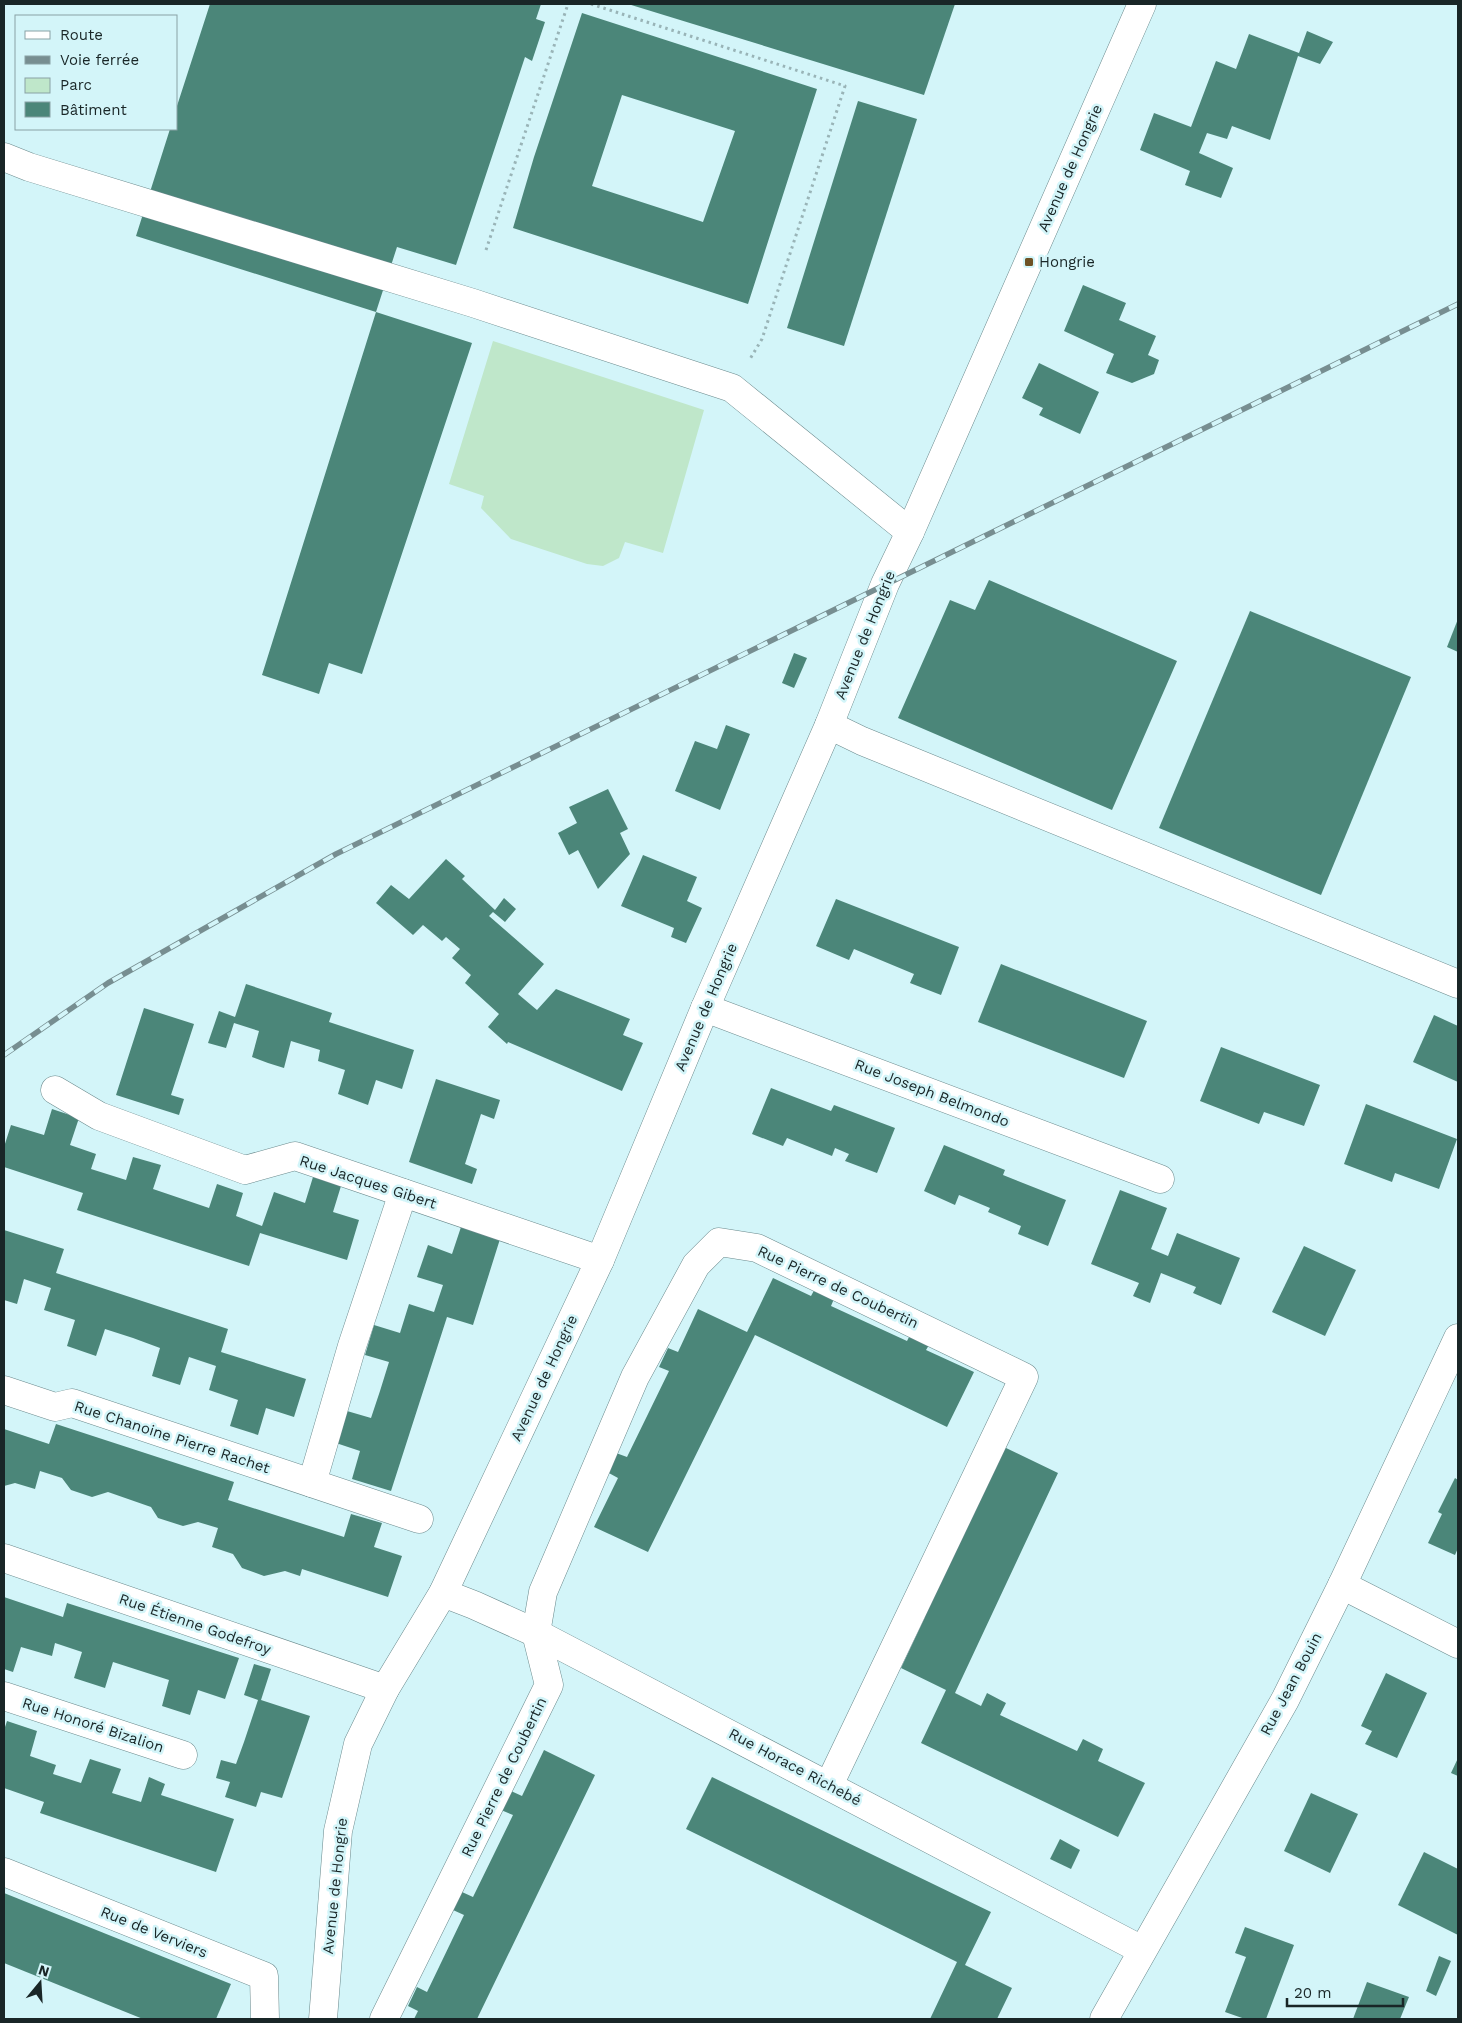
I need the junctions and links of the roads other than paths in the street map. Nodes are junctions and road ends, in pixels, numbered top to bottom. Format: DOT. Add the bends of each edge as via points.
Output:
graph roads {
  1 [pos="1142,4"];
  2 [pos="4,157"];
  3 [pos="910,532"];
  4 [pos="828,724"];
  5 [pos="1458,984"];
  6 [pos="704,1008"];
  7 [pos="55,1090"];
  8 [pos="1160,1179"];
  9 [pos="403,1193"];
  10 [pos="600,1260"];
  11 [pos="1458,1338"];
  12 [pos="4,1390"];
  13 [pos="1447,1392"];
  14 [pos="312,1483"];
  15 [pos="419,1519"];
  16 [pos="4,1558"];
  17 [pos="1342,1585"];
  18 [pos="443,1593"];
  19 [pos="536,1633"];
  20 [pos="1458,1644"];
  21 [pos="385,1689"];
  22 [pos="4,1696"];
  23 [pos="183,1755"];
  24 [pos="829,1785"];
  25 [pos="4,1872"];
  26 [pos="1142,1950"];
  27 [pos="265,2019"];
  28 [pos="323,2019"];
  29 [pos="384,2019"];
  30 [pos="1104,2019"];
  1 -- 3 [label="street, Avenue de Hongrie"];
  2 -- 3 [label="street" via="473,303 732,388"];
  3 -- 4 [label="street, Avenue de Hongrie" via="885,584"];
  4 -- 5 [label="street" via="871,745"];
  4 -- 6 [label="street, Avenue de Hongrie"];
  6 -- 8 [label="street, Rue Joseph Belmondo"];
  6 -- 10 [label="street, Avenue de Hongrie"];
  7 -- 9 [label="street, Rue Jacques Gibert" via="99,1116 245,1170 296,1156"];
  9 -- 10 [label="street, Rue Jacques Gibert"];
  9 -- 14 [label="street" via="352,1346"];
  10 -- 18 [label="street, Avenue de Hongrie"];
  11 -- 13 [label="street, Rue Jean Bouin"];
  12 -- 14 [label="street, Rue Chanoine Pierre Rachet" via="55,1407 72,1403"];
  13 -- 17 [label="street, Rue Jean Bouin"];
  14 -- 15 [label="street, Rue Chanoine Pierre Rachet"];
  16 -- 21 [label="street, Rue Étienne Godefroy"];
  17 -- 20 [label="street"];
  17 -- 26 [label="street, Rue Jean Bouin" via="1284,1700"];
  18 -- 19 [label="street, Rue Horace Richebé"];
  18 -- 21 [label="street, Avenue de Hongrie"];
  19 -- 24 [label="street, Rue Horace Richebé"];
  19 -- 24 [label="street, Rue Pierre de Coubertin" via="543,1592 635,1377 696,1265 719,1242 757,1248 1024,1376"];
  19 -- 29 [label="street, Rue Pierre de Coubertin" via="549,1685"];
  21 -- 28 [label="street, Avenue de Hongrie" via="358,1744 338,1831"];
  22 -- 23 [label="street, Rue Honoré Bizalion"];
  24 -- 26 [label="street, Rue Horace Richebé"];
  25 -- 27 [label="street, Rue de Verviers" via="264,1976"];
  26 -- 30 [label="street, Rue Jean Bouin"];
}
